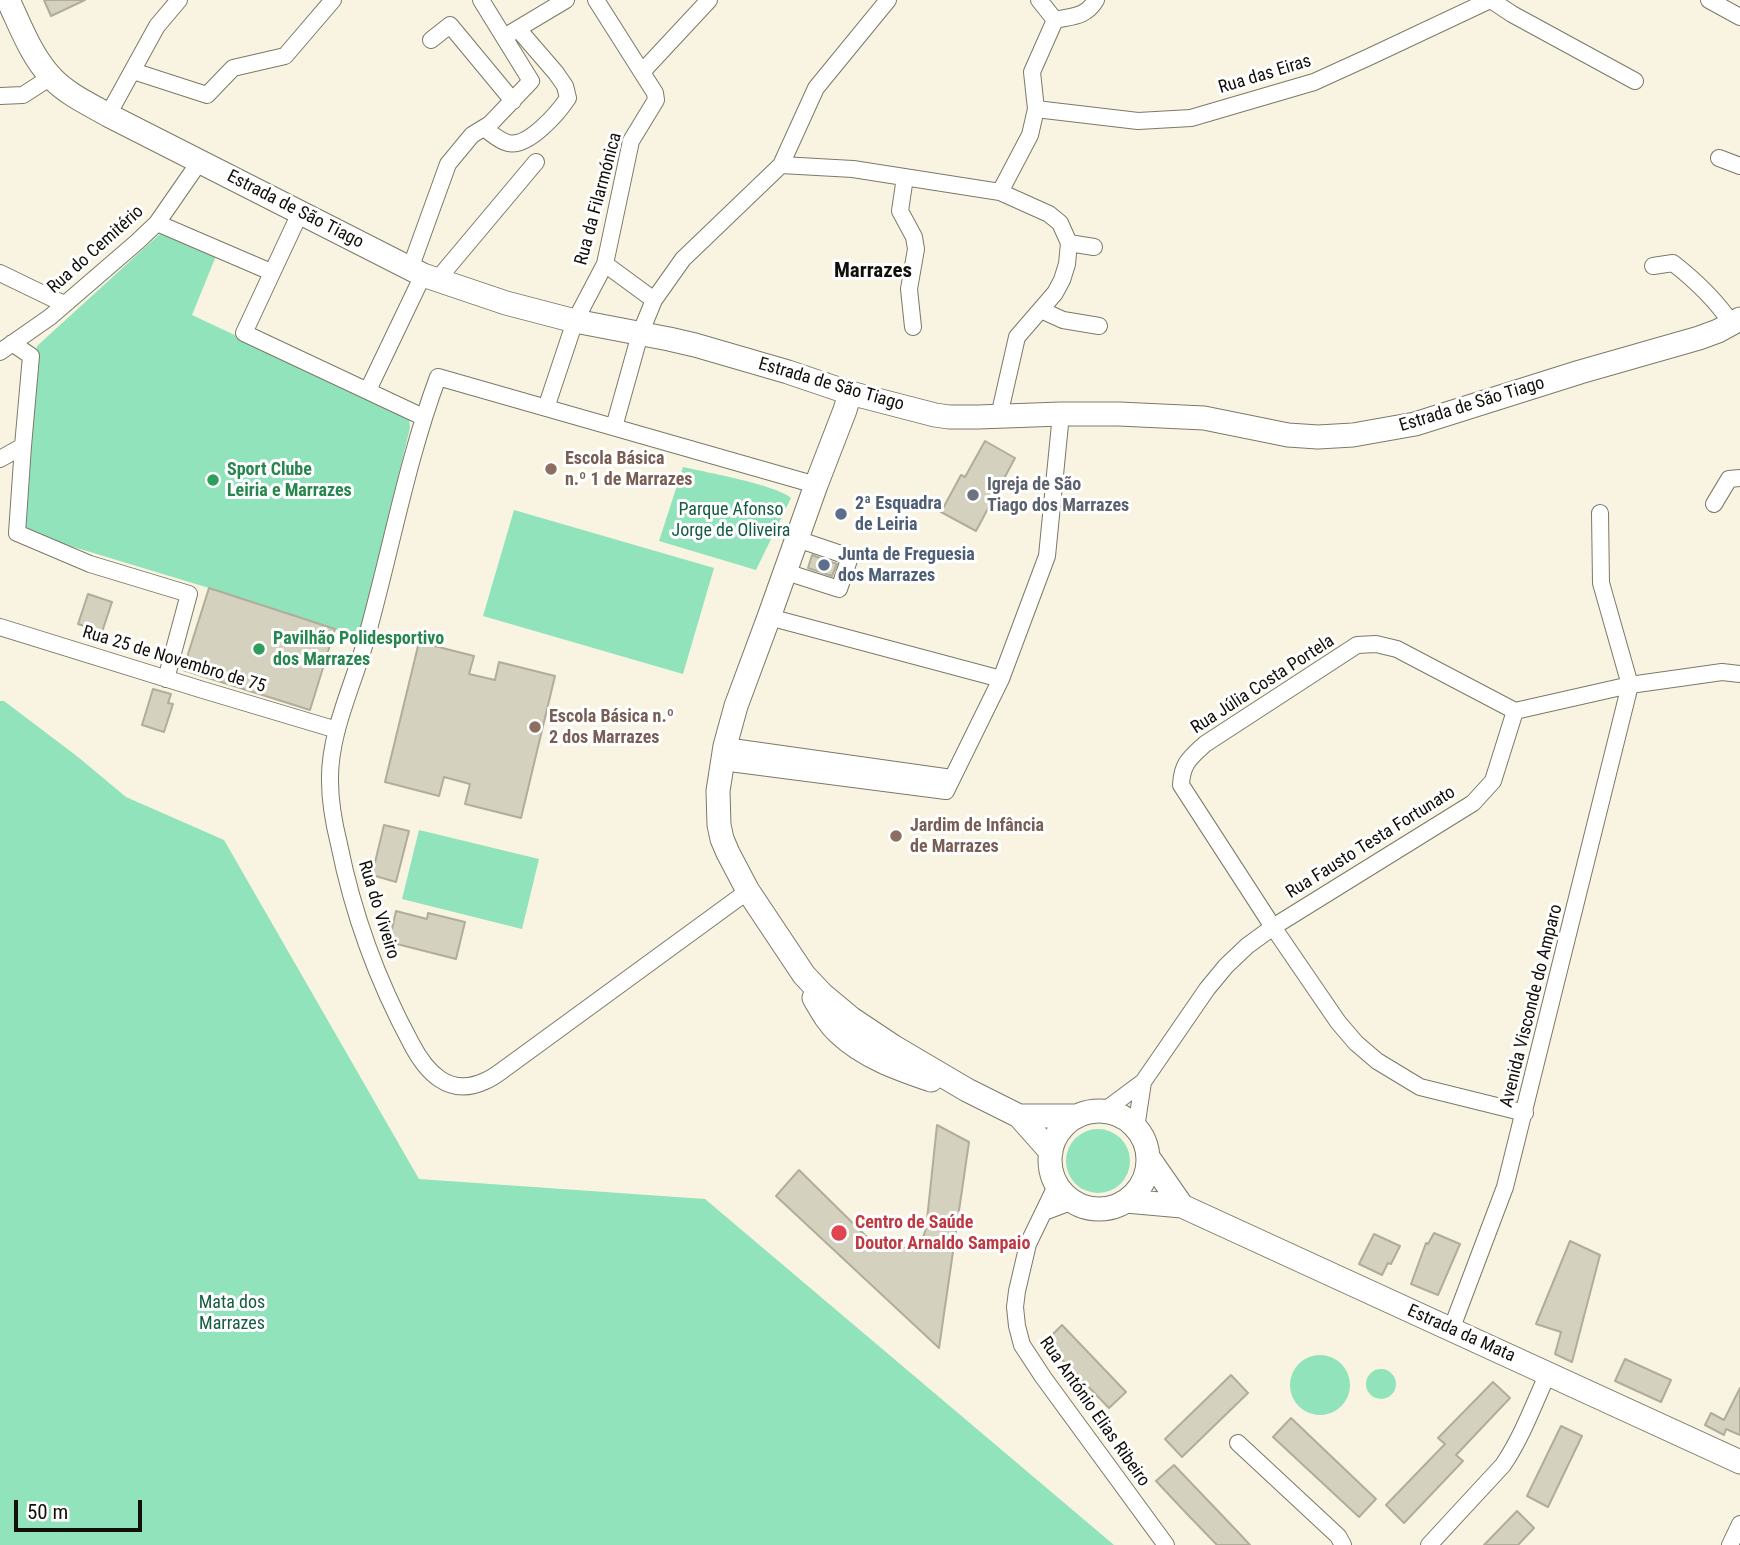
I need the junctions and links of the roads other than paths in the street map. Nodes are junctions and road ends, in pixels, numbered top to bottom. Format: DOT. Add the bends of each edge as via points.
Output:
graph roads {
  1 [pos="8,0"];
  2 [pos="179,0"];
  3 [pos="333,0"];
  4 [pos="481,0"];
  5 [pos="566,0"];
  6 [pos="596,0"];
  7 [pos="614,0"];
  8 [pos="709,0"];
  9 [pos="888,0"];
  10 [pos="1039,0"];
  11 [pos="1096,0"];
  12 [pos="1490,0"];
  13 [pos="1709,0"];
  14 [pos="607,16"];
  15 [pos="1740,16"];
  16 [pos="1055,20"];
  17 [pos="511,33"];
  18 [pos="431,40"];
  19 [pos="133,71"];
  20 [pos="642,72"];
  21 [pos="51,77"];
  22 [pos="1635,81"];
  23 [pos="0,96"];
  24 [pos="513,101"];
  25 [pos="1036,109"];
  26 [pos="108,115"];
  27 [pos="484,128"];
  28 [pos="1719,158"];
  29 [pos="200,161"];
  30 [pos="536,162"];
  31 [pos="781,165"];
  32 [pos="1740,166"];
  33 [pos="905,177"];
  34 [pos="1000,192"];
  35 [pos="300,213"];
  36 [pos="157,223"];
  37 [pos="1069,243"];
  38 [pos="1094,247"];
  39 [pos="605,264"];
  40 [pos="1653,266"];
  41 [pos="271,272"];
  42 [pos="0,273"];
  43 [pos="423,275"];
  44 [pos="654,300"];
  45 [pos="64,304"];
  46 [pos="1041,310"];
  47 [pos="575,321"];
  48 [pos="1736,321"];
  49 [pos="1098,326"];
  50 [pos="913,327"];
  51 [pos="640,334"];
  52 [pos="6,347"];
  53 [pos="368,390"];
  54 [pos="850,393"];
  55 [pos="546,408"];
  56 [pos="1061,414"];
  57 [pos="424,416"];
  58 [pos="999,416"];
  59 [pos="614,427"];
  60 [pos="23,446"];
  61 [pos="0,459"];
  62 [pos="1740,478"];
  63 [pos="816,485"];
  64 [pos="1714,504"];
  65 [pos="1600,513"];
  66 [pos="797,539"];
  67 [pos="786,572"];
  68 [pos="769,617"];
  69 [pos="0,627"];
  70 [pos="1740,674"];
  71 [pos="1001,678"];
  72 [pos="166,679"];
  73 [pos="1630,685"];
  74 [pos="1514,711"];
  75 [pos="337,730"];
  76 [pos="724,754"];
  77 [pos="748,891"];
  78 [pos="1273,927"];
  79 [pos="1143,1082"];
  80 [pos="1104,1111"];
  81 [pos="1525,1113"];
  82 [pos="1019,1116"];
  83 [pos="1077,1116"];
  84 [pos="1136,1128"];
  85 [pos="1051,1152"];
  86 [pos="1148,1157"];
  87 [pos="1057,1184"];
  88 [pos="1073,1201"];
  89 [pos="1126,1201"];
  90 [pos="1182,1206"];
  91 [pos="1044,1212"];
  92 [pos="1451,1330"];
  93 [pos="1548,1373"];
  94 [pos="1238,1443"];
  95 [pos="1740,1462"];
  96 [pos="1740,1524"];
  97 [pos="1166,1545"];
  98 [pos="1343,1545"];
  99 [pos="1429,1545"];
  100 [pos="1730,1545"];
  1 -- 21 [label="main road, Estrada de São Tiago" via="36,58"];
  2 -- 19 [label="street" via="157,26"];
  3 -- 19 [label="street" via="285,56 233,68 207,95"];
  4 -- 17 [label="street"];
  5 -- 17 [label="street"];
  6 -- 14 [label="street, Rua da Filarmónica"];
  7 -- 14 [label="street"];
  8 -- 20 [label="street"];
  9 -- 31 [label="street" via="816,88"];
  10 -- 16 [label="street"];
  11 -- 16 [label="street" via="1082,14"];
  12 -- 22 [label="street"];
  12 -- 25 [label="street, Rua das Eiras" via="1314,82 1191,118 1138,121"];
  13 -- 15 [label="street"];
  14 -- 20 [label="street, Rua da Filarmónica"];
  16 -- 25 [label="street" via="1032,72"];
  17 -- 24 [label="street" via="531,82"];
  17 -- 27 [label="street" via="561,79 568,98 518,143 508,143"];
  18 -- 24 [label="street" via="450,25"];
  19 -- 26 [label="street"];
  20 -- 39 [label="street, Rua da Filarmónica" via="656,100 631,141"];
  21 -- 23 [label="street" via="23,95"];
  21 -- 26 [label="main road, Estrada de São Tiago"];
  24 -- 27 [label="street"];
  25 -- 34 [label="street" via="1030,135"];
  26 -- 29 [label="main road, Estrada de São Tiago"];
  27 -- 43 [label="street" via="472,135 449,164"];
  28 -- 32 [label="street"];
  29 -- 35 [label="main road, Estrada de São Tiago"];
  29 -- 36 [label="street, Rua do Cemitério"];
  30 -- 43 [label="street"];
  31 -- 33 [label="street"];
  31 -- 44 [label="street" via="683,259"];
  33 -- 34 [label="street"];
  33 -- 50 [label="street" via="901,211 916,249 909,289"];
  34 -- 37 [label="street" via="1049,214 1060,223"];
  35 -- 41 [label="street"];
  35 -- 43 [label="main road, Estrada de São Tiago"];
  36 -- 41 [label="street"];
  36 -- 45 [label="street, Rua do Cemitério"];
  37 -- 38 [label="street"];
  37 -- 46 [label="street" via="1062,280"];
  39 -- 44 [label="street"];
  39 -- 47 [label="street, Rua da Filarmónica"];
  40 -- 48 [label="street" via="1674,263"];
  41 -- 53 [label="street" via="244,333"];
  42 -- 45 [label="street"];
  43 -- 47 [label="main road, Estrada de São Tiago"];
  43 -- 53 [label="street"];
  44 -- 51 [label="street"];
  45 -- 52 [label="street, Rua do Cemitério"];
  46 -- 49 [label="street" via="1063,320"];
  46 -- 58 [label="street" via="1017,337"];
  47 -- 51 [label="main road, Estrada de São Tiago"];
  47 -- 55 [label="street, Rua da Filarmónica"];
  48 -- 56 [label="main road, Estrada de São Tiago" via="1699,338 1415,424 1378,431 1318,437 1205,418"];
  51 -- 54 [label="main road, Estrada de São Tiago" via="695,345"];
  51 -- 59 [label="street"];
  52 -- 60 [label="street" via="31,356"];
  53 -- 57 [label="street"];
  54 -- 58 [label="main road, Estrada de São Tiago" via="935,415"];
  54 -- 63 [label="main road"];
  55 -- 57 [label="street, Rua do Viveiro" via="438,377"];
  55 -- 59 [label="street"];
  56 -- 58 [label="main road, Estrada de São Tiago"];
  56 -- 71 [label="street" via="1047,556"];
  57 -- 75 [label="street, Rua do Viveiro" via="365,644"];
  59 -- 63 [label="street"];
  60 -- 61 [label="street"];
  60 -- 72 [label="street" via="17,533 90,564 189,594"];
  62 -- 64 [label="street" via="1729,479"];
  63 -- 66 [label="main road"];
  65 -- 73 [label="street" via="1601,583"];
  66 -- 67 [label="main road"];
  66 -- 67 [label="street" via="850,557 839,589"];
  67 -- 68 [label="main road"];
  68 -- 71 [label="street"];
  68 -- 76 [label="main road" via="736,706"];
  69 -- 72 [label="street, Rua 25 de Novembro de 75"];
  70 -- 73 [label="street" via="1722,672"];
  71 -- 76 [label="street" via="946,792"];
  72 -- 75 [label="street, Rua 25 de Novembro de 75"];
  73 -- 74 [label="street"];
  73 -- 81 [label="street, Avenida Visconde do Amparo"];
  74 -- 78 [label="street, Rua Fausto Testa Fortunato" via="1493,781 1473,803"];
  74 -- 78 [label="street, Rua Júlia Costa Portela" via="1397,649 1376,643 1357,645 1191,756 1181,771 1181,785"];
  75 -- 77 [label="street, Rua do Viveiro" via="330,782 333,817 366,945 422,1062 438,1079 460,1088 486,1081 507,1067"];
  76 -- 77 [label="main road" via="719,825"];
  77 -- 82 [label="main road" via="804,975 852,1020"];
  78 -- 79 [label="street, Rua Fausto Testa Fortunato" via="1226,966"];
  78 -- 81 [label="street, Rua Júlia Costa Portela" via="1338,1022 1377,1062 1420,1087"];
  79 -- 80 [label="street"];
  79 -- 84 [label="street"];
  80 -- 83 [label="main road"];
  80 -- 84 [label="main road" via="1127,1119"];
  81 -- 92 [label="street, Avenida Visconde do Amparo" via="1506,1187"];
  82 -- 83 [label="main road"];
  82 -- 85 [label="main road"];
  83 -- 85 [label="main road" via="1057,1134"];
  84 -- 86 [label="main road"];
  85 -- 87 [label="main road"];
  86 -- 89 [label="main road" via="1143,1182"];
  86 -- 90 [label="main road"];
  87 -- 88 [label="main road"];
  87 -- 91 [label="street, Rua António Elias Ribeiro"];
  88 -- 89 [label="main road" via="1100,1209"];
  88 -- 91 [label="street"];
  89 -- 90 [label="main road, Estrada da Mata"];
  90 -- 92 [label="main road, Estrada da Mata"];
  91 -- 97 [label="street, Rua António Elias Ribeiro" via="1028,1244 1017,1291 1022,1345"];
  92 -- 93 [label="main road, Estrada da Mata"];
  93 -- 95 [label="main road, Estrada da Mata"];
  93 -- 99 [label="street" via="1503,1465"];
  94 -- 98 [label="street"];
  96 -- 100 [label="street"];
}
